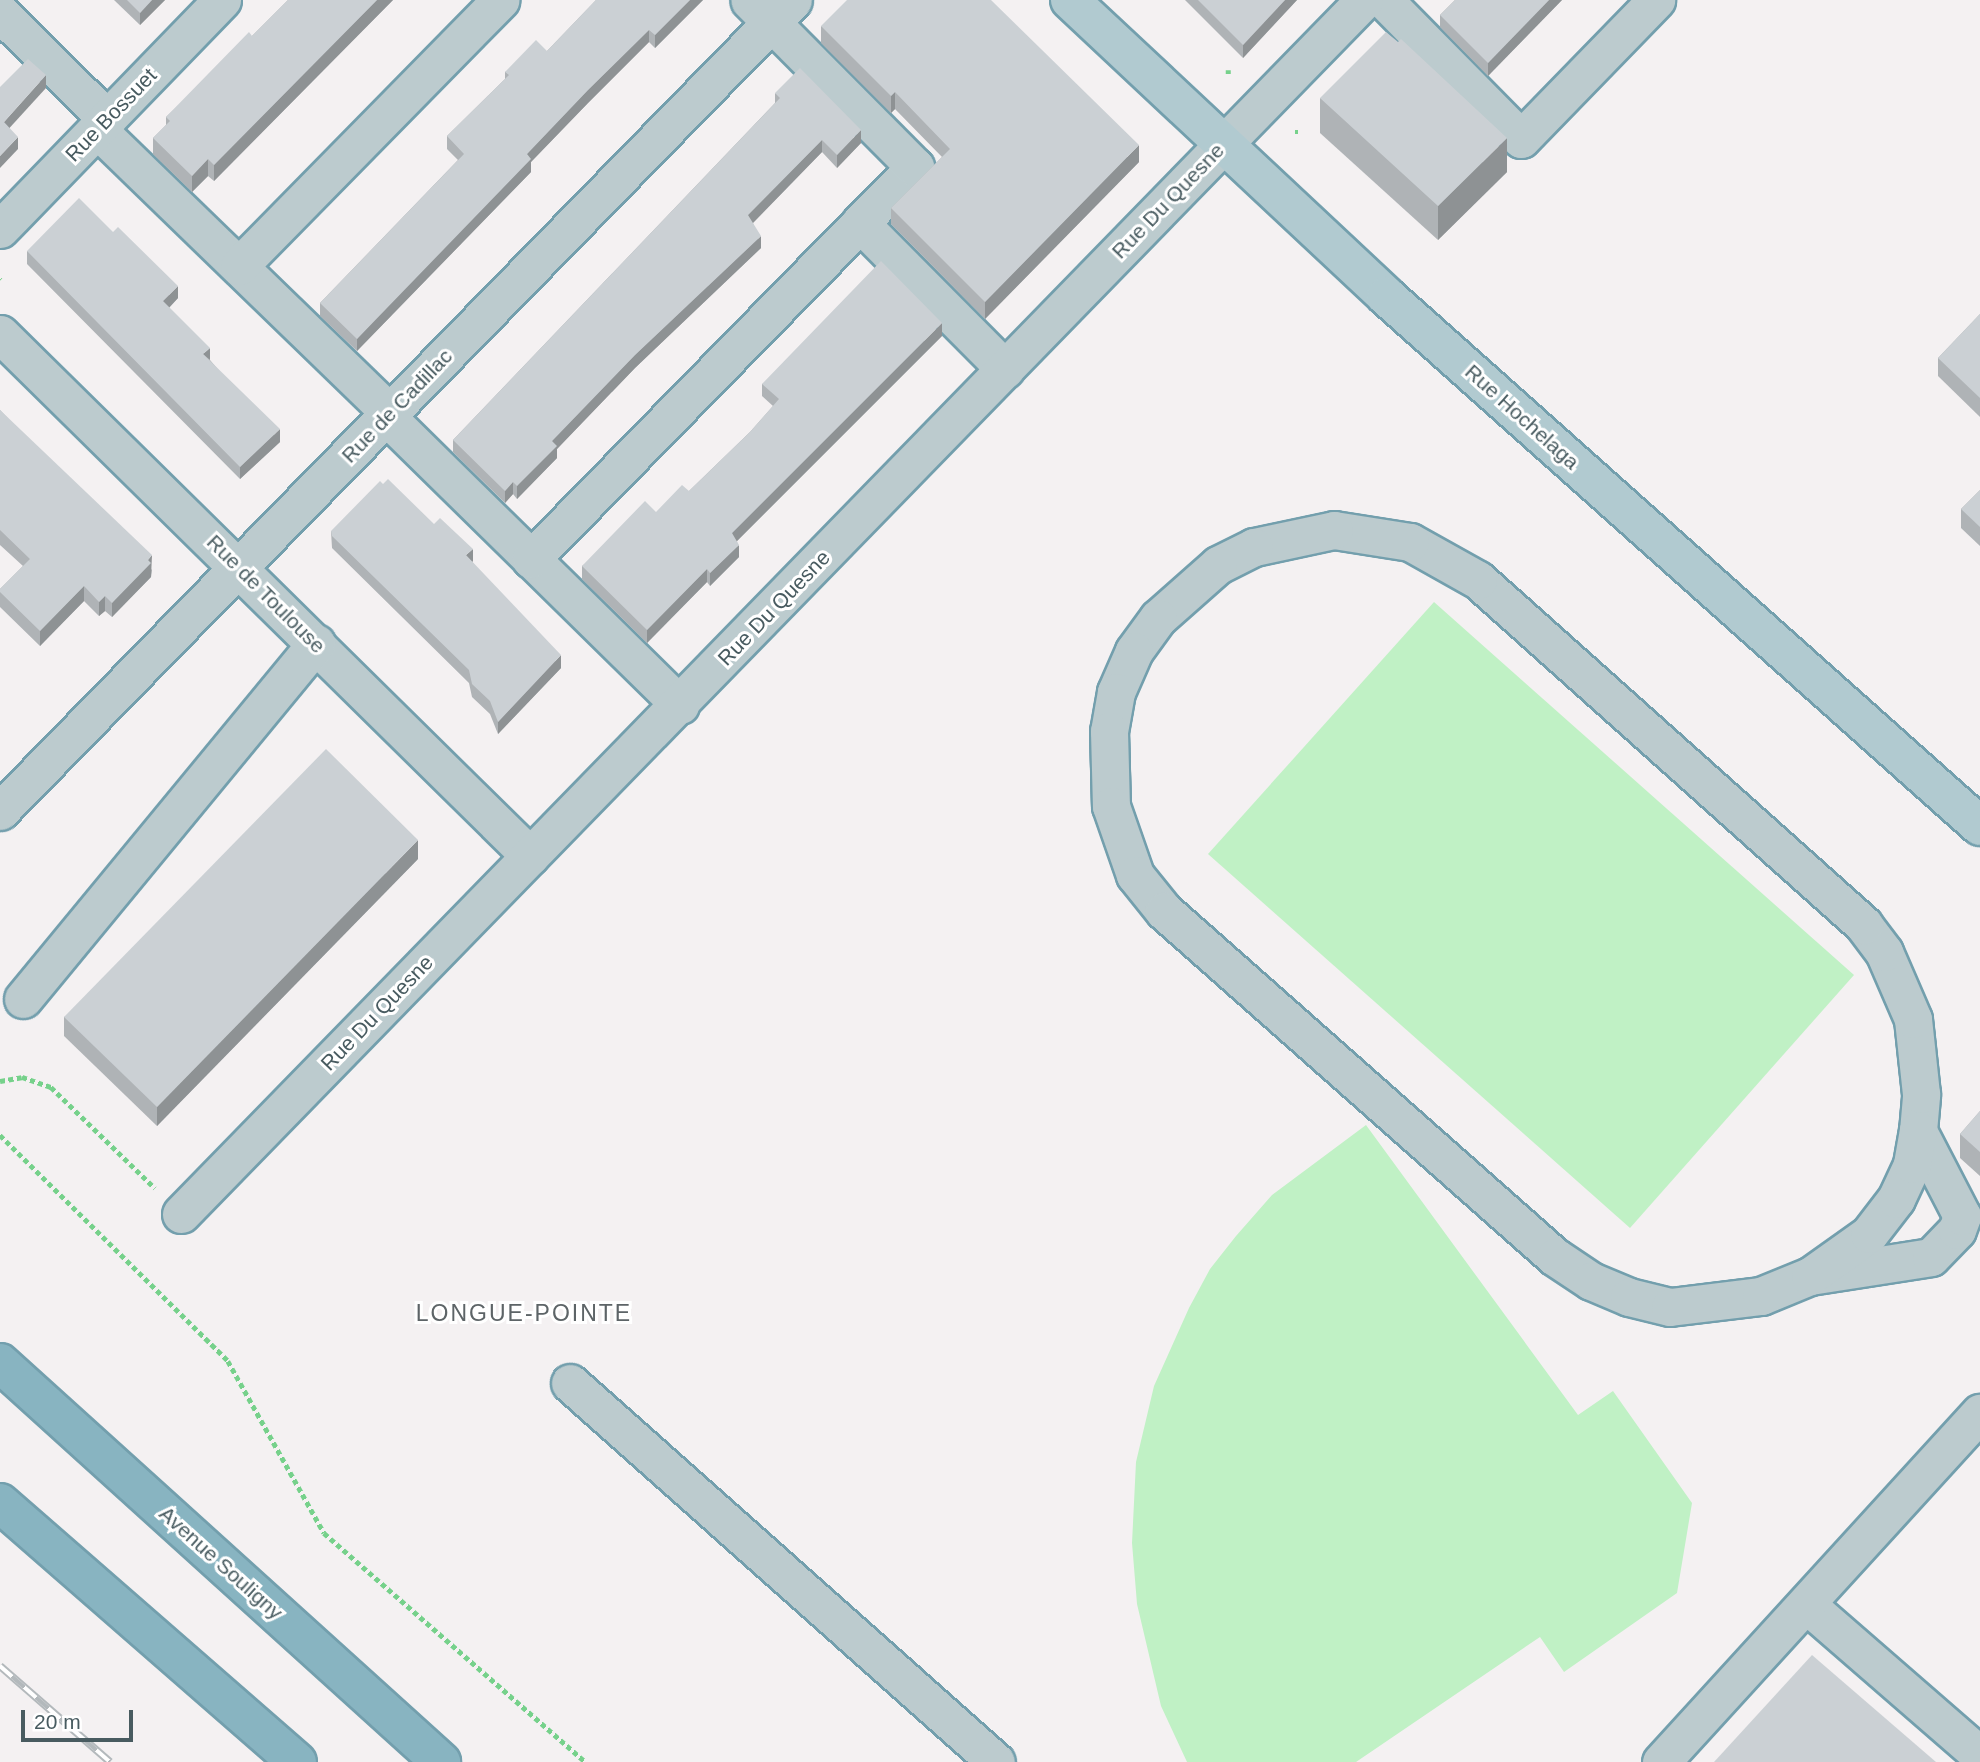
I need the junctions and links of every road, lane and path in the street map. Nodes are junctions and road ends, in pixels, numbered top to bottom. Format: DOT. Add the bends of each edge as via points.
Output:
graph roads {
  1 [pos="222,0"];
  2 [pos="500,0"];
  3 [pos="1070,0"];
  4 [pos="1364,0"];
  5 [pos="1384,0"];
  6 [pos="1656,0"];
  7 [pos="771,7"];
  8 [pos="0,13"];
  9 [pos="102,124"];
  10 [pos="1222,146"];
  11 [pos="860,223"];
  12 [pos="0,229"];
  13 [pos="239,266"];
  14 [pos="0,334"];
  15 [pos="1005,369"];
  16 [pos="388,415"];
  17 [pos="531,559"];
  18 [pos="240,567"];
  19 [pos="316,643"];
  20 [pos="680,705"];
  21 [pos="0,811"];
  22 [pos="1980,826"];
  23 [pos="530,856"];
  24 [pos="23,999"];
  25 [pos="0,1081"];
  26 [pos="1919,1131"];
  27 [pos="0,1135"];
  28 [pos="181,1214"];
  29 [pos="1969,1239"];
  30 [pos="1810,1276"];
  31 [pos="0,1363"];
  32 [pos="570,1383"];
  33 [pos="1980,1413"];
  34 [pos="0,1503"];
  35 [pos="1806,1604"];
  36 [pos="1980,1755"];
  37 [pos="297,1762"];
  38 [pos="441,1762"];
  39 [pos="586,1762"];
  40 [pos="996,1762"];
  41 [pos="1661,1762"];
  1 -- 9 [label="street, Rue Bossuet"];
  2 -- 13 [label="street"];
  3 -- 10 [label="main road, Rue Hochelaga"];
  4 -- 10 [label="street, Rue Du Quesne"];
  5 -- 6 [label="street" via="1521,139"];
  7 -- 11 [label="street" via="915,167"];
  7 -- 16 [label="street, Rue de Cadillac"];
  8 -- 9 [label="street"];
  9 -- 12 [label="street, Rue Bossuet"];
  9 -- 13 [label="street"];
  10 -- 15 [label="street, Rue Du Quesne"];
  10 -- 22 [label="main road, Rue Hochelaga"];
  11 -- 15 [label="street"];
  11 -- 17 [label="street"];
  13 -- 16 [label="street"];
  14 -- 18 [label="street, Rue de Toulouse"];
  15 -- 20 [label="street, Rue Du Quesne"];
  16 -- 17 [label="street"];
  16 -- 18 [label="street, Rue de Cadillac"];
  17 -- 20 [label="street"];
  18 -- 19 [label="street, Rue de Toulouse"];
  18 -- 21 [label="street, Rue de Cadillac"];
  19 -- 23 [label="street, Rue de Toulouse"];
  19 -- 24 [label="street"];
  20 -- 23 [label="street, Rue Du Quesne"];
  23 -- 28 [label="street, Rue Du Quesne"];
  25 -- 28 [label="path" via="22,1077 51,1087"];
  26 -- 29 [label="street"];
  26 -- 30 [label="street" via="1912,1164 1896,1199 1869,1234"];
  26 -- 30 [label="street" via="1920,1070 1913,1019 1884,952 1864,925 1478,580 1410,542 1334,530 1280,540 1230,559 1185,589 1133,651 1116,692 1107,772 1121,845 1135,875 1164,911 1555,1257 1591,1280 1629,1297 1671,1307 1761,1296"];
  27 -- 39 [label="path" via="228,1361 324,1533"];
  29 -- 30 [label="street" via="1931,1257"];
  31 -- 38 [label="highway, Avenue Souligny"];
  32 -- 40 [label="street"];
  33 -- 35 [label="street"];
  34 -- 37 [label="highway"];
  35 -- 36 [label="street"];
  35 -- 41 [label="street"];
}
